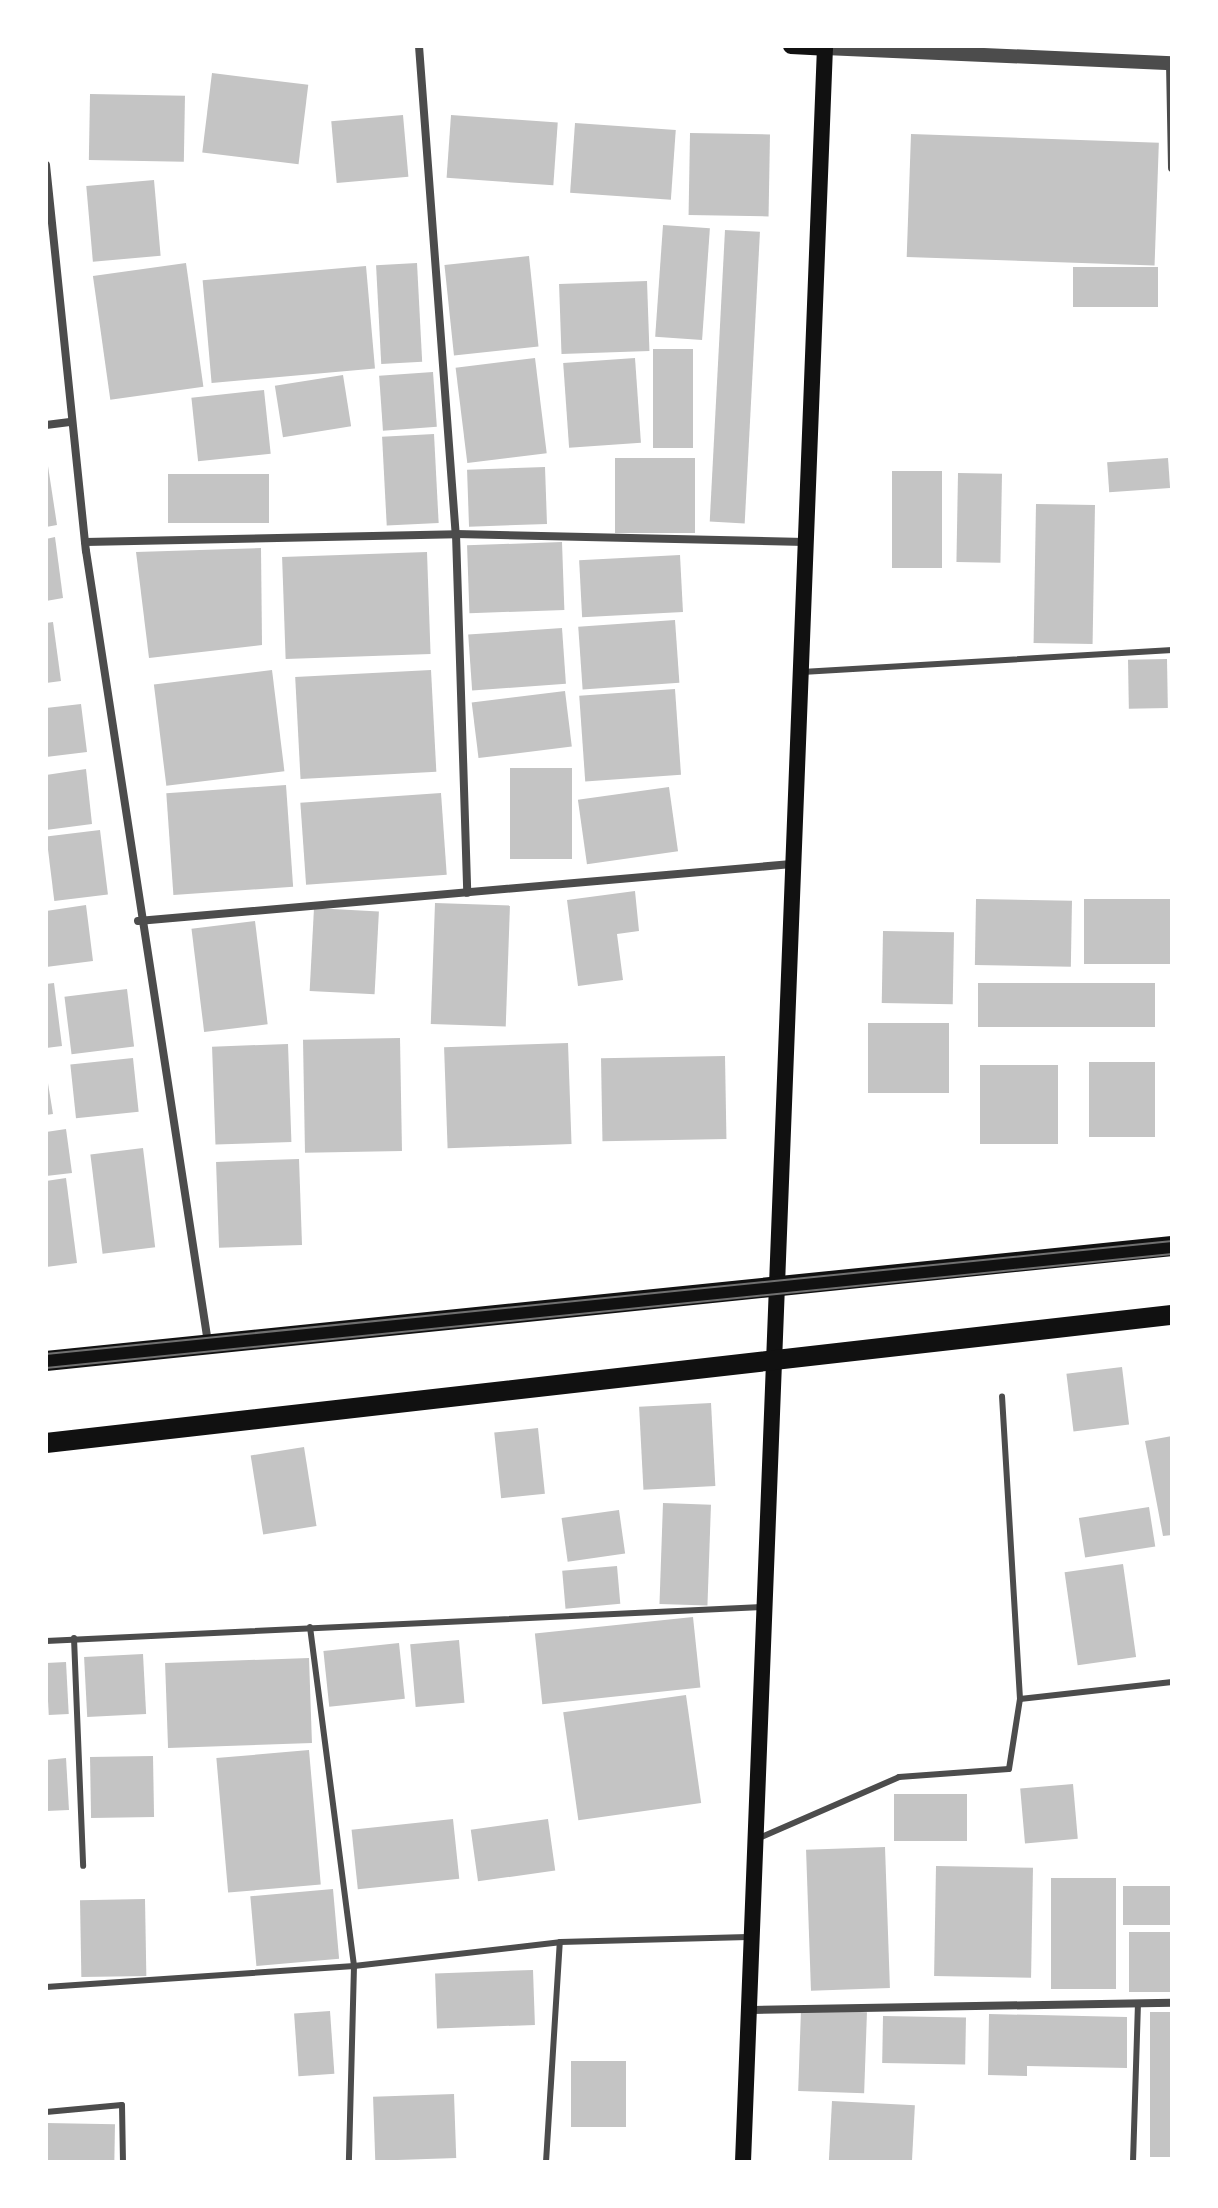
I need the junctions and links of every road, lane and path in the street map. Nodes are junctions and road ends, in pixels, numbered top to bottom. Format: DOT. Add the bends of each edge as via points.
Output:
graph roads {
  1 [pos="419,46"];
  2 [pos="791,46"];
  3 [pos="825,47"];
  4 [pos="1171,63"];
  5 [pos="46,165"];
  6 [pos="1172,168"];
  7 [pos="72,422"];
  8 [pos="46,425"];
  9 [pos="456,534"];
  10 [pos="85,542"];
  11 [pos="806,542"];
  12 [pos="1172,650"];
  13 [pos="802,672"];
  14 [pos="792,864"];
  15 [pos="467,893"];
  16 [pos="138,921"];
  17 [pos="1172,1246"];
  18 [pos="775,1285"];
  19 [pos="1172,1315"];
  20 [pos="208,1344"];
  21 [pos="772,1358"];
  22 [pos="46,1361"];
  23 [pos="1002,1397"];
  24 [pos="46,1443"];
  25 [pos="764,1607"];
  26 [pos="310,1627"];
  27 [pos="74,1638"];
  28 [pos="46,1641"];
  29 [pos="1172,1682"];
  30 [pos="1020,1699"];
  31 [pos="757,1839"];
  32 [pos="83,1866"];
  33 [pos="752,1937"];
  34 [pos="560,1942"];
  35 [pos="354,1966"];
  36 [pos="46,1987"];
  37 [pos="1172,2003"];
  38 [pos="1138,2007"];
  39 [pos="752,2010"];
  40 [pos="46,2112"];
  41 [pos="123,2162"];
  42 [pos="349,2162"];
  43 [pos="546,2162"];
  44 [pos="743,2162"];
  45 [pos="1133,2162"];
  1 -- 9 [label="street"];
  2 -- 3 [label="main road"];
  3 -- 4 [label="street"];
  3 -- 11 [label="main road"];
  4 -- 6 [label="street"];
  5 -- 7 [label="street"];
  7 -- 8 [label="street"];
  7 -- 10 [label="street"];
  9 -- 10 [label="street"];
  9 -- 11 [label="street"];
  9 -- 15 [label="street"];
  10 -- 16 [label="street"];
  11 -- 13 [label="main road"];
  12 -- 13 [label="lane"];
  13 -- 14 [label="main road"];
  14 -- 15 [label="street"];
  14 -- 18 [label="main road"];
  15 -- 16 [label="street"];
  16 -- 20 [label="street"];
  17 -- 18 [label="main road"];
  18 -- 20 [label="main road"];
  18 -- 21 [label="main road"];
  19 -- 21 [label="main road"];
  20 -- 22 [label="main road"];
  21 -- 24 [label="main road"];
  21 -- 25 [label="main road"];
  23 -- 30 [label="lane"];
  25 -- 26 [label="lane"];
  25 -- 31 [label="main road"];
  26 -- 27 [label="lane"];
  26 -- 35 [label="lane"];
  27 -- 28 [label="lane"];
  27 -- 32 [label="lane"];
  29 -- 30 [label="lane"];
  30 -- 31 [label="lane" via="1009,1769 899,1777"];
  31 -- 33 [label="main road"];
  33 -- 34 [label="lane"];
  33 -- 39 [label="main road"];
  34 -- 35 [label="lane"];
  34 -- 43 [label="lane"];
  35 -- 36 [label="lane"];
  35 -- 42 [label="lane"];
  37 -- 38 [label="street"];
  38 -- 39 [label="street"];
  38 -- 45 [label="lane"];
  39 -- 44 [label="main road"];
  40 -- 41 [label="lane" via="122,2105"];
}
